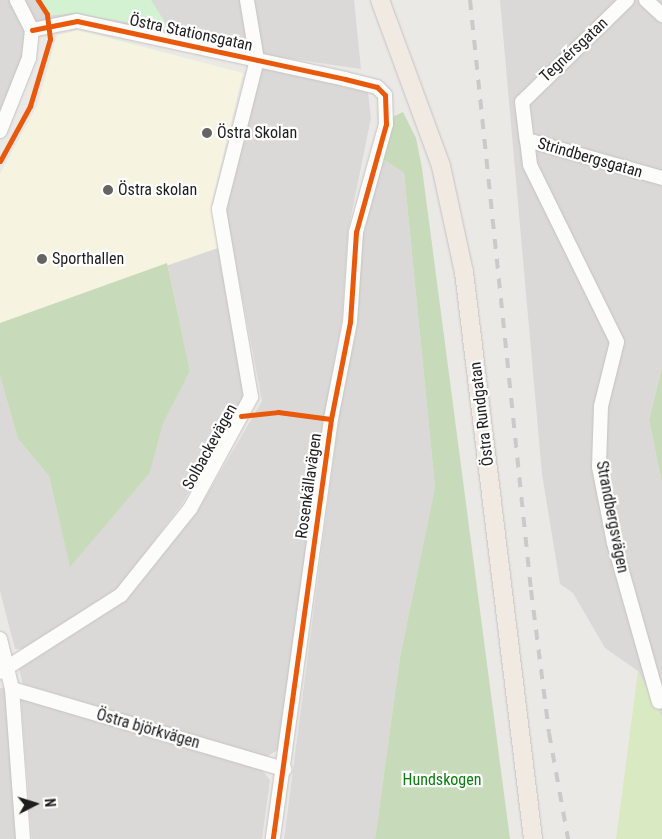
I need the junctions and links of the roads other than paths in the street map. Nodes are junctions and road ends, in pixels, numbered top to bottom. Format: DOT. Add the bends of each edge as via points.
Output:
graph roads {
  1 [pos="17,0"];
  2 [pos="247,0"];
  3 [pos="380,0"];
  4 [pos="627,0"];
  5 [pos="646,0"];
  6 [pos="662,15"];
  7 [pos="32,30"];
  8 [pos="257,60"];
  9 [pos="345,79"];
  10 [pos="522,102"];
  11 [pos="4,112"];
  12 [pos="0,131"];
  13 [pos="528,140"];
  14 [pos="662,178"];
  15 [pos="0,639"];
  16 [pos="3,670"];
  17 [pos="12,689"];
  18 [pos="659,702"];
  19 [pos="284,769"];
  20 [pos="23,839"];
  21 [pos="274,839"];
  22 [pos="533,839"];
  1 -- 7 [label="street"];
  2 -- 8 [label="street"];
  3 -- 22 [label="main road, Östra Rundgatan" via="441,166 464,272"];
  4 -- 10 [label="street, Tegnérsgatan"];
  5 -- 6 [label="street"];
  7 -- 8 [label="street, Östra Stationsgatan" via="77,21"];
  7 -- 11 [label="street" via="28,58"];
  8 -- 9 [label="street, Östra Stationsgatan"];
  8 -- 16 [label="street, Solbackevägen" via="219,210 251,397 190,509 121,595"];
  9 -- 19 [label="street, Rosenkällavägen" via="377,87 385,95 388,109 356,232 350,322 331,419"];
  10 -- 13 [label="street, Strindbergsgatan"];
  11 -- 12 [label="street"];
  13 -- 14 [label="street, Strindbergsgatan"];
  13 -- 18 [label="street, Strandbergsvägen" via="530,166 617,342 601,406 599,467 614,544"];
  15 -- 16 [label="street"];
  16 -- 17 [label="street"];
  17 -- 19 [label="street, Östra björkvägen"];
  17 -- 20 [label="street"];
  19 -- 21 [label="street, Rosenkällavägen"];
}
